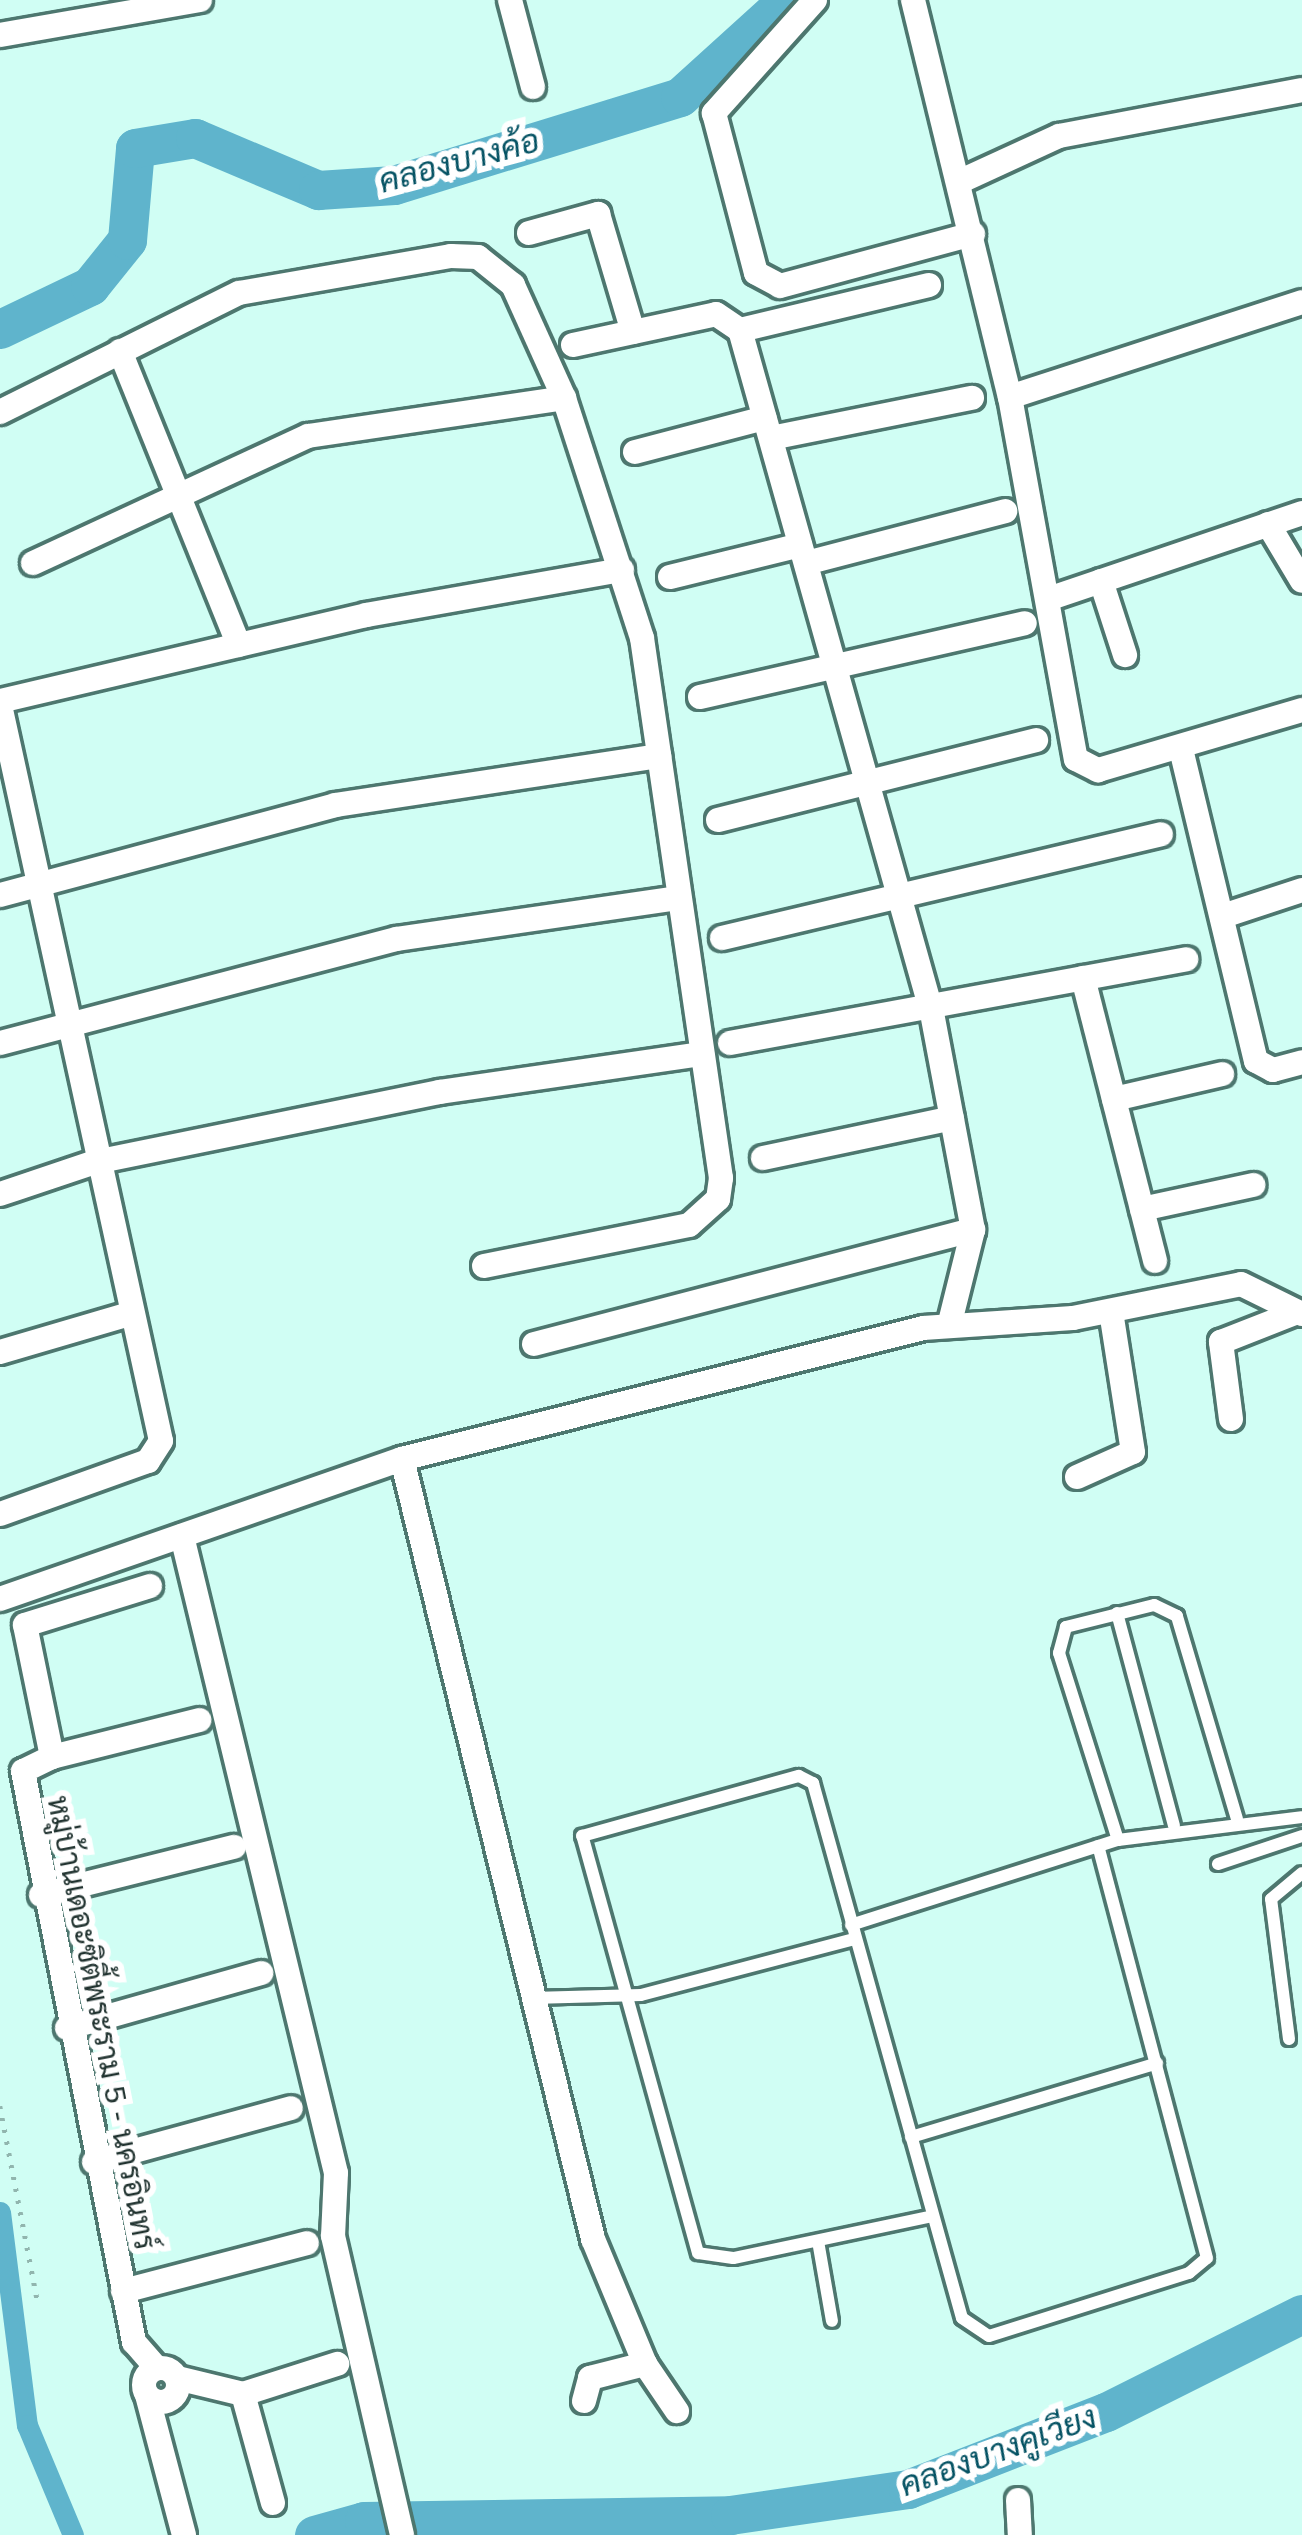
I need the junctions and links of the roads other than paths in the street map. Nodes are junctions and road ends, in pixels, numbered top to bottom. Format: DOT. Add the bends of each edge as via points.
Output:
graph roads {
  1 [pos="200,0"];
  2 [pos="510,0"];
  3 [pos="815,0"];
  4 [pos="914,0"];
  5 [pos="0,35"];
  6 [pos="533,87"];
  7 [pos="1302,90"];
  8 [pos="961,181"];
  9 [pos="529,233"];
  10 [pos="973,234"];
  11 [pos="929,285"];
  12 [pos="1302,302"];
  13 [pos="740,330"];
  14 [pos="633,332"];
  15 [pos="573,345"];
  16 [pos="120,351"];
  17 [pos="1010,397"];
  18 [pos="564,398"];
  19 [pos="972,398"];
  20 [pos="0,412"];
  21 [pos="768,428"];
  22 [pos="635,452"];
  23 [pos="178,500"];
  24 [pos="1005,511"];
  25 [pos="1302,512"];
  26 [pos="1268,524"];
  27 [pos="803,554"];
  28 [pos="33,563"];
  29 [pos="622,569"];
  30 [pos="670,577"];
  31 [pos="1101,581"];
  32 [pos="1302,581"];
  33 [pos="1051,598"];
  34 [pos="1025,623"];
  35 [pos="239,645"];
  36 [pos="1125,655"];
  37 [pos="834,666"];
  38 [pos="700,697"];
  39 [pos="0,703"];
  40 [pos="1302,710"];
  41 [pos="1036,740"];
  42 [pos="1181,748"];
  43 [pos="659,756"];
  44 [pos="867,783"];
  45 [pos="718,820"];
  46 [pos="1161,834"];
  47 [pos="36,884"];
  48 [pos="1302,890"];
  49 [pos="0,895"];
  50 [pos="899,896"];
  51 [pos="679,898"];
  52 [pos="1223,916"];
  53 [pos="722,938"];
  54 [pos="1186,959"];
  55 [pos="1083,978"];
  56 [pos="930,1006"];
  57 [pos="69,1022"];
  58 [pos="0,1043"];
  59 [pos="730,1043"];
  60 [pos="702,1054"];
  61 [pos="1302,1062"];
  62 [pos="1222,1074"];
  63 [pos="1114,1100"];
  64 [pos="952,1118"];
  65 [pos="763,1158"];
  66 [pos="95,1162"];
  67 [pos="1253,1185"];
  68 [pos="0,1194"];
  69 [pos="1142,1209"];
  70 [pos="974,1230"];
  71 [pos="1155,1261"];
  72 [pos="484,1266"];
  73 [pos="1111,1312"];
  74 [pos="1299,1313"];
  75 [pos="129,1314"];
  76 [pos="950,1322"];
  77 [pos="534,1345"];
  78 [pos="0,1352"];
  79 [pos="1232,1419"];
  80 [pos="402,1459"];
  81 [pos="1077,1477"];
  82 [pos="0,1514"];
  83 [pos="182,1536"];
  84 [pos="150,1586"];
  85 [pos="0,1599"];
  86 [pos="1117,1613"];
  87 [pos="199,1720"];
  88 [pos="52,1756"];
  89 [pos="1302,1817"];
  90 [pos="1237,1819"];
  91 [pos="1174,1826"];
  92 [pos="1302,1836"];
  93 [pos="1118,1840"];
  94 [pos="234,1846"];
  95 [pos="1098,1846"];
  96 [pos="1218,1864"];
  97 [pos="1302,1874"];
  98 [pos="40,1895"];
  99 [pos="853,1932"];
  100 [pos="261,1973"];
  101 [pos="620,1994"];
  102 [pos="531,1998"];
  103 [pos="67,2028"];
  104 [pos="1289,2038"];
  105 [pos="1157,2063"];
  106 [pos="291,2108"];
  107 [pos="911,2137"];
  108 [pos="94,2162"];
  109 [pos="934,2216"];
  110 [pos="818,2241"];
  111 [pos="307,2242"];
  112 [pos="123,2291"];
  113 [pos="832,2321"];
  114 [pos="337,2363"];
  115 [pos="645,2364"];
  116 [pos="167,2373"];
  117 [pos="243,2394"];
  118 [pos="584,2401"];
  119 [pos="677,2411"];
  120 [pos="1018,2500"];
  121 [pos="273,2504"];
  122 [pos="184,2535"];
  123 [pos="402,2535"];
  124 [pos="1020,2535"];
  1 -- 5 [label="street"];
  2 -- 6 [label="street"];
  3 -- 10 [label="street" via="714,113 756,273 780,286"];
  4 -- 8 [label="street"];
  7 -- 8 [label="street" via="1080,130"];
  8 -- 10 [label="street"];
  9 -- 14 [label="street" via="598,214"];
  10 -- 17 [label="street"];
  11 -- 13 [label="street"];
  12 -- 17 [label="street"];
  13 -- 14 [label="street" via="716,314"];
  13 -- 21 [label="street"];
  14 -- 15 [label="street"];
  16 -- 18 [label="street" via="239,293 478,257 513,285"];
  16 -- 20 [label="street"];
  16 -- 23 [label="street"];
  17 -- 33 [label="street"];
  18 -- 23 [label="street" via="308,436"];
  18 -- 29 [label="street"];
  19 -- 21 [label="street"];
  21 -- 22 [label="street"];
  21 -- 27 [label="street"];
  23 -- 28 [label="street"];
  23 -- 35 [label="street"];
  24 -- 27 [label="street"];
  25 -- 26 [label="street"];
  26 -- 31 [label="street"];
  26 -- 32 [label="street"];
  27 -- 30 [label="street"];
  27 -- 37 [label="street"];
  29 -- 35 [label="street"];
  29 -- 43 [label="street"];
  31 -- 33 [label="street"];
  31 -- 36 [label="street"];
  33 -- 42 [label="street" via="1076,759 1098,770"];
  34 -- 37 [label="street"];
  35 -- 39 [label="street"];
  37 -- 38 [label="street"];
  37 -- 44 [label="street"];
  39 -- 47 [label="street"];
  40 -- 42 [label="street"];
  41 -- 44 [label="street"];
  42 -- 52 [label="street"];
  43 -- 47 [label="street" via="335,805"];
  43 -- 51 [label="street"];
  44 -- 45 [label="street"];
  44 -- 50 [label="street"];
  46 -- 50 [label="street"];
  47 -- 49 [label="street"];
  47 -- 57 [label="street"];
  48 -- 52 [label="street"];
  50 -- 53 [label="street"];
  50 -- 56 [label="street"];
  51 -- 57 [label="street" via="397,939"];
  51 -- 60 [label="street"];
  52 -- 61 [label="street" via="1256,1060 1273,1070"];
  54 -- 55 [label="street"];
  55 -- 56 [label="street"];
  55 -- 63 [label="street"];
  56 -- 59 [label="street"];
  56 -- 64 [label="street"];
  57 -- 58 [label="street"];
  57 -- 66 [label="street"];
  60 -- 66 [label="street" via="440,1092"];
  60 -- 72 [label="street" via="721,1178 706,1216"];
  62 -- 63 [label="street"];
  63 -- 69 [label="street"];
  64 -- 65 [label="street"];
  64 -- 70 [label="street"];
  66 -- 68 [label="street"];
  66 -- 75 [label="street"];
  67 -- 69 [label="street"];
  69 -- 71 [label="street"];
  70 -- 76 [label="street"];
  70 -- 77 [label="street"];
  73 -- 74 [label="street" via="1241,1283"];
  73 -- 76 [label="street"];
  73 -- 81 [label="street" via="1133,1452"];
  74 -- 79 [label="street" via="1221,1342"];
  75 -- 78 [label="street"];
  75 -- 82 [label="street" via="159,1454"];
  76 -- 80 [label="street"];
  80 -- 83 [label="street"];
  80 -- 102 [label="street"];
  83 -- 85 [label="street"];
  83 -- 123 [label="street" via="336,2173 333,2236"];
  84 -- 88 [label="street, หมู่บ้านเดอะซิตี้พระราม 5 - นครอินทร์" via="26,1624"];
  86 -- 90 [label="lane" via="1154,1605 1177,1616"];
  86 -- 91 [label="lane"];
  86 -- 93 [label="lane" via="1072,1623 1059,1653"];
  87 -- 88 [label="street"];
  88 -- 98 [label="street, หมู่บ้านเดอะซิตี้พระราม 5 - นครอินทร์" via="23,1771"];
  89 -- 90 [label="lane"];
  90 -- 91 [label="lane"];
  91 -- 93 [label="lane"];
  92 -- 96 [label="lane"];
  93 -- 95 [label="lane"];
  94 -- 98 [label="street"];
  95 -- 99 [label="lane"];
  95 -- 105 [label="lane"];
  97 -- 104 [label="lane" via="1271,1898"];
  98 -- 103 [label="street, หมู่บ้านเดอะซิตี้พระราม 5 - นครอินทร์"];
  99 -- 101 [label="lane"];
  99 -- 101 [label="lane" via="815,1787 799,1776 600,1824 580,1856"];
  99 -- 107 [label="lane"];
  100 -- 103 [label="street"];
  101 -- 102 [label="lane"];
  101 -- 110 [label="lane" via="686,2239 713,2259"];
  102 -- 115 [label="street" via="593,2240"];
  103 -- 108 [label="street, หมู่บ้านเดอะซิตี้พระราม 5 - นครอินทร์"];
  105 -- 107 [label="lane"];
  105 -- 109 [label="lane" via="1207,2236 1204,2265 989,2336 962,2318"];
  106 -- 108 [label="street"];
  107 -- 109 [label="lane"];
  108 -- 112 [label="street, หมู่บ้านเดอะซิตี้พระราม 5 - นครอินทร์"];
  109 -- 110 [label="lane"];
  110 -- 113 [label="lane"];
  111 -- 112 [label="street"];
  112 -- 116 [label="street, หมู่บ้านเดอะซิตี้พระราม 5 - นครอินทร์" via="134,2342"];
  114 -- 117 [label="street"];
  115 -- 118 [label="street" via="590,2378"];
  115 -- 119 [label="street"];
  116 -- 117 [label="street"];
  116 -- 122 [label="street" via="147,2396"];
  117 -- 121 [label="street"];
  120 -- 124 [label="street"];
}
